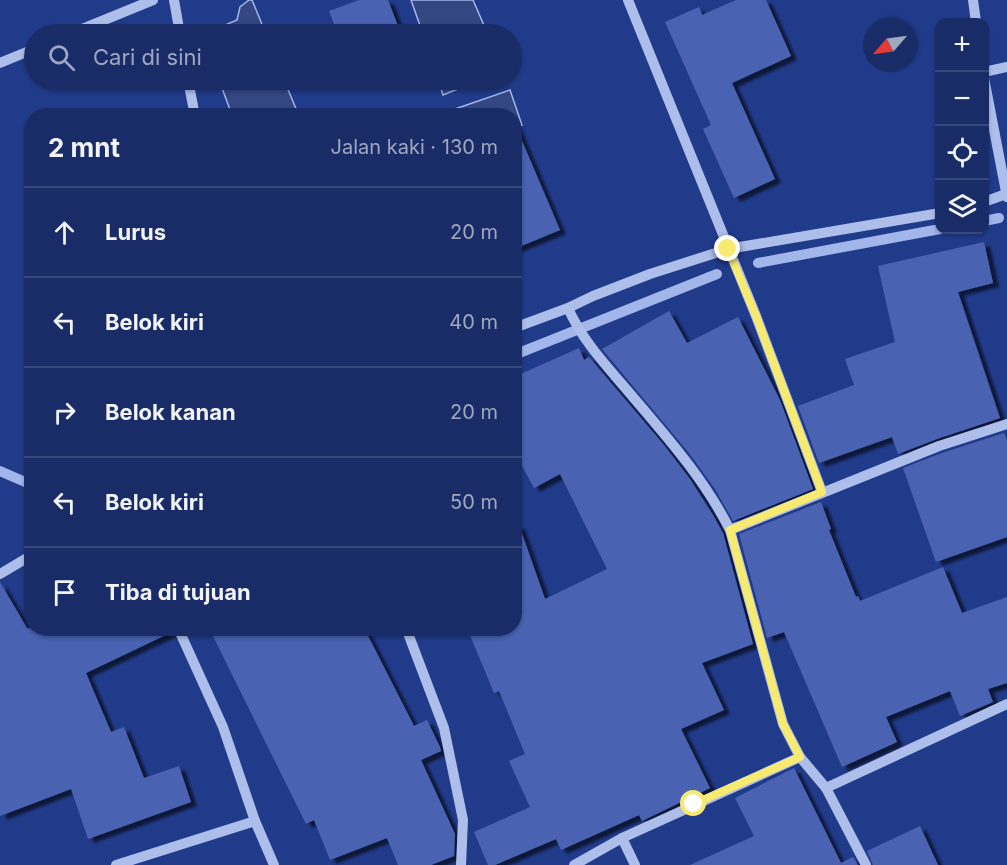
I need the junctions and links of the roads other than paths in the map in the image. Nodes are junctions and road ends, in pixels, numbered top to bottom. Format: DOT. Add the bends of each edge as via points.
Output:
graph roads {
  1 [pos="153,0"];
  2 [pos="174,0"];
  3 [pos="627,0"];
  4 [pos="972,0"];
  5 [pos="975,18"];
  6 [pos="94,24"];
  7 [pos="178,24"];
  8 [pos="24,53"];
  9 [pos="0,63"];
  10 [pos="1007,67"];
  11 [pos="989,71"];
  12 [pos="190,90"];
  13 [pos="989,105"];
  14 [pos="193,108"];
  15 [pos="1006,196"];
  16 [pos="989,201"];
  17 [pos="935,214"];
  18 [pos="728,249"];
  19 [pos="570,313"];
  20 [pos="522,326"];
  21 [pos="1007,424"];
  22 [pos="822,492"];
  23 [pos="730,530"];
  24 [pos="24,560"];
  25 [pos="0,574"];
  26 [pos="181,636"];
  27 [pos="409,636"];
  28 [pos="1007,705"];
  29 [pos="800,757"];
  30 [pos="826,788"];
  31 [pos="255,821"];
  32 [pos="622,838"];
  33 [pos="116,865"];
  34 [pos="274,865"];
  35 [pos="461,865"];
  36 [pos="574,865"];
  37 [pos="635,865"];
  38 [pos="866,865"];
  1 -- 6 [label="street"];
  2 -- 7 [label="street"];
  3 -- 18 [label="street"];
  4 -- 5 [label="street"];
  8 -- 9 [label="street"];
  10 -- 11 [label="street"];
  12 -- 14 [label="street"];
  13 -- 15 [label="street"];
  15 -- 16 [label="street"];
  17 -- 18 [label="street"];
  18 -- 19 [label="street" via="593,296"];
  18 -- 22 [label="street"];
  19 -- 20 [label="street"];
  19 -- 23 [label="street" via="583,337 682,454 716,502"];
  21 -- 22 [label="street"];
  22 -- 23 [label="street"];
  23 -- 29 [label="street" via="783,724"];
  24 -- 25 [label="street"];
  26 -- 31 [label="street" via="223,727"];
  27 -- 35 [label="street" via="444,728 463,820"];
  28 -- 30 [label="street"];
  29 -- 30 [label="street"];
  29 -- 32 [label="street"];
  30 -- 38 [label="street"];
  31 -- 33 [label="street"];
  31 -- 34 [label="street"];
  32 -- 36 [label="street"];
  32 -- 37 [label="street"];
}
